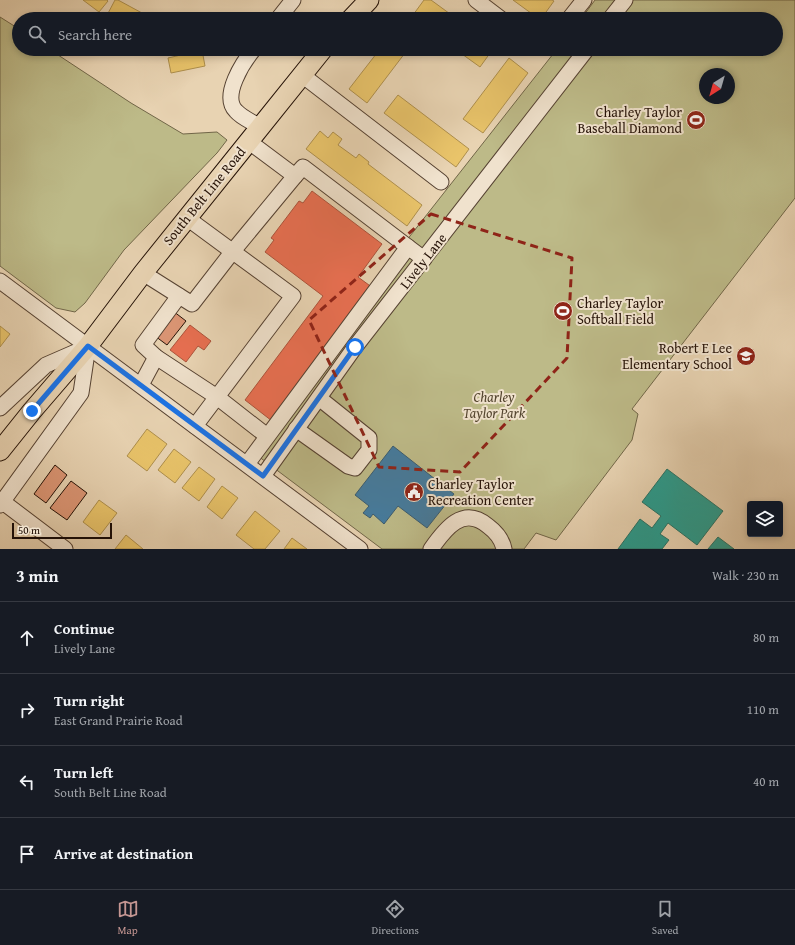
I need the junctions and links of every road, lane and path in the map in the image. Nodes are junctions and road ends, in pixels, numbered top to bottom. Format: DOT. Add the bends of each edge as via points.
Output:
graph roads {
  1 [pos="293,0"];
  2 [pos="370,0"];
  3 [pos="476,0"];
  4 [pos="584,0"];
  5 [pos="625,0"];
  6 [pos="284,12"];
  7 [pos="358,12"];
  8 [pos="492,12"];
  9 [pos="575,12"];
  10 [pos="616,12"];
  11 [pos="248,56"];
  12 [pos="317,56"];
  13 [pos="582,56"];
  14 [pos="302,75"];
  15 [pos="254,134"];
  16 [pos="299,172"];
  17 [pos="442,182"];
  18 [pos="187,218"];
  19 [pos="408,247"];
  20 [pos="233,251"];
  21 [pos="424,259"];
  22 [pos="142,273"];
  23 [pos="0,280"];
  24 [pos="179,296"];
  25 [pos="88,346"];
  26 [pos="156,358"];
  27 [pos="141,385"];
  28 [pos="217,397"];
  29 [pos="319,398"];
  30 [pos="0,408"];
  31 [pos="195,426"];
  32 [pos="296,429"];
  33 [pos="267,436"];
  34 [pos="0,451"];
  35 [pos="247,464"];
  36 [pos="263,476"];
  37 [pos="1,504"];
  38 [pos="65,549"];
  39 [pos="360,549"];
  40 [pos="431,549"];
  41 [pos="504,549"];
  1 -- 6 [label="street"];
  2 -- 7 [label="main road"];
  3 -- 8 [label="street"];
  4 -- 9 [label="street"];
  5 -- 10 [label="street"];
  11 -- 15 [label="street" via="234,81 230,100"];
  12 -- 14 [label="main road, South Belt Line Road"];
  13 -- 21 [label="street, Lively Lane"];
  14 -- 15 [label="main road, South Belt Line Road"];
  14 -- 17 [label="street"];
  15 -- 16 [label="street"];
  15 -- 18 [label="main road, South Belt Line Road"];
  16 -- 19 [label="street"];
  16 -- 20 [label="street"];
  18 -- 20 [label="street"];
  18 -- 22 [label="main road, South Belt Line Road"];
  19 -- 21 [label="street"];
  19 -- 33 [label="street"];
  20 -- 24 [label="street" via="192,304"];
  20 -- 28 [label="street" via="292,296"];
  21 -- 29 [label="street, Lively Lane" via="355,347"];
  22 -- 24 [label="street"];
  22 -- 25 [label="main road, South Belt Line Road"];
  23 -- 25 [label="street"];
  24 -- 26 [label="street" via="143,345"];
  25 -- 27 [label="street"];
  25 -- 30 [label="street" via="46,365"];
  25 -- 34 [label="main road, South Belt Line Road"];
  25 -- 37 [label="street, South Belt Line Road" via="82,393"];
  26 -- 27 [label="street"];
  26 -- 28 [label="street"];
  27 -- 31 [label="street"];
  28 -- 31 [label="street"];
  28 -- 33 [label="street"];
  29 -- 32 [label="street, Lively Lane"];
  29 -- 32 [label="street" via="369,438 370,450 355,468 348,466"];
  31 -- 35 [label="street"];
  32 -- 36 [label="street, Lively Lane"];
  33 -- 35 [label="street"];
  35 -- 36 [label="street"];
  36 -- 39 [label="street"];
  37 -- 38 [label="street"];
  40 -- 41 [label="street" via="451,524 462,518 476,518 487,525 498,534"];
}
